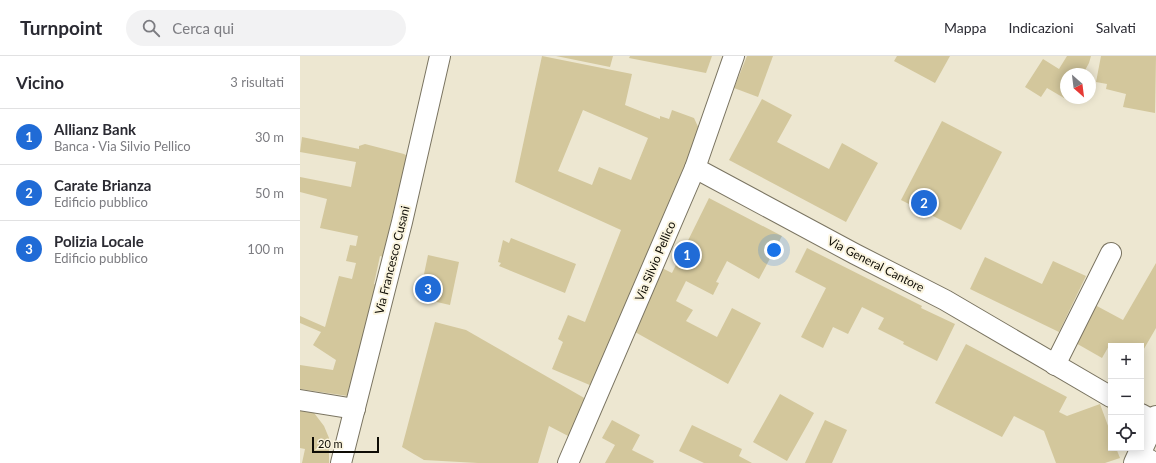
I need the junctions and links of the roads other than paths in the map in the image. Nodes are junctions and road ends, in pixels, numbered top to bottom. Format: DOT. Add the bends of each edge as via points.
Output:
graph roads {
  1 [pos="440,56"];
  2 [pos="734,56"];
  3 [pos="695,168"];
  4 [pos="1111,253"];
  5 [pos="1055,365"];
  6 [pos="1108,395"];
  7 [pos="300,400"];
  8 [pos="355,409"];
  9 [pos="1150,418"];
  10 [pos="1143,460"];
  11 [pos="341,463"];
  12 [pos="568,463"];
  1 -- 8 [label="street, Via Francesco Cusani"];
  2 -- 3 [label="street, Via Silvio Pellico"];
  3 -- 5 [label="street, Via General Cantore" via="945,300"];
  3 -- 12 [label="street, Via Silvio Pellico"];
  4 -- 5 [label="street"];
  5 -- 6 [label="street, Via General Cantore"];
  7 -- 8 [label="street"];
  8 -- 11 [label="street, Via Francesco Cusani"];
  9 -- 10 [label="street"];
}
